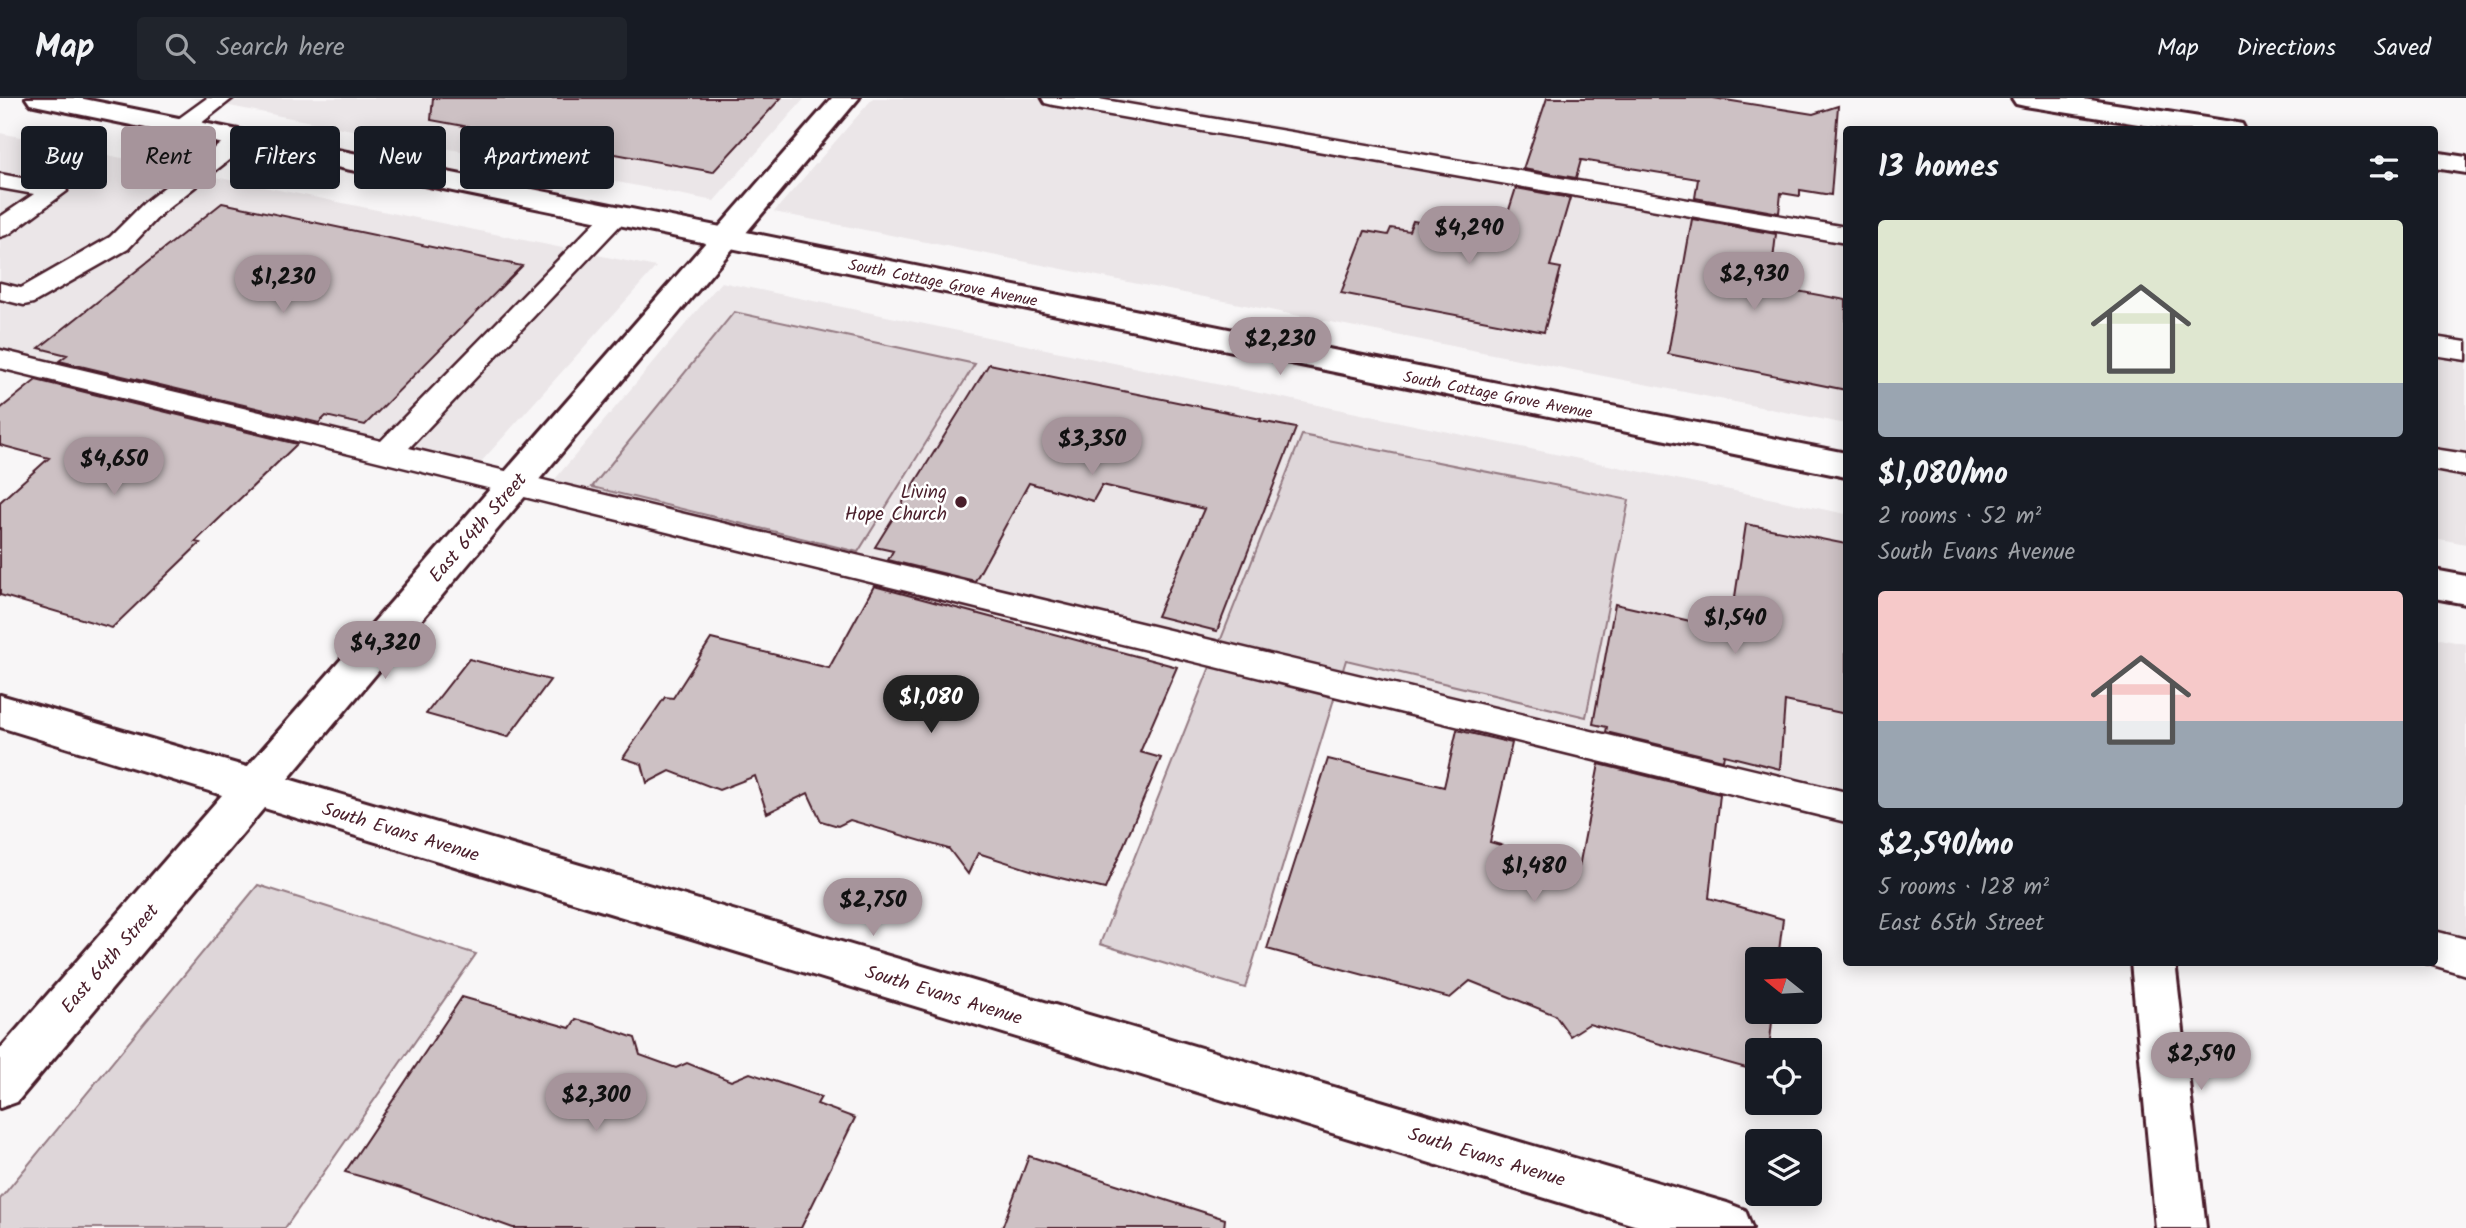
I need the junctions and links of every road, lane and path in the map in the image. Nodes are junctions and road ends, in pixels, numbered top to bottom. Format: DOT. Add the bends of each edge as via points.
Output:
graph roads {
  1 [pos="39,98"];
  2 [pos="222,98"];
  3 [pos="846,98"];
  4 [pos="1053,98"];
  5 [pos="2025,98"];
  6 [pos="2063,110"];
  7 [pos="177,126"];
  8 [pos="183,126"];
  9 [pos="2198,126"];
  10 [pos="230,148"];
  11 [pos="340,159"];
  12 [pos="2438,161"];
  13 [pos="2466,165"];
  14 [pos="0,181"];
  15 [pos="615,216"];
  16 [pos="0,229"];
  17 [pos="1843,234"];
  18 [pos="725,238"];
  19 [pos="0,291"];
  20 [pos="2438,347"];
  21 [pos="2466,351"];
  22 [pos="0,359"];
  23 [pos="387,453"];
  24 [pos="2438,460"];
  25 [pos="1843,464"];
  26 [pos="2466,465"];
  27 [pos="514,484"];
  28 [pos="0,711"];
  29 [pos="255,788"];
  30 [pos="1843,806"];
  31 [pos="2438,950"];
  32 [pos="2466,957"];
  33 [pos="2152,966"];
  34 [pos="0,1085"];
  35 [pos="1727,1228"];
  36 [pos="2181,1228"];
  1 -- 7 [label="street, South Cottage Grove Avenue"];
  2 -- 8 [label="lane"];
  3 -- 18 [label="street, East 64th Street"];
  4 -- 17 [label="lane"];
  5 -- 6 [label="street"];
  6 -- 9 [label="street"];
  10 -- 19 [label="lane" via="153,208 119,243 24,297"];
  11 -- 15 [label="street, South Cottage Grove Avenue"];
  12 -- 13 [label="street"];
  14 -- 16 [label="lane" via="55,191"];
  15 -- 18 [label="street, South Cottage Grove Avenue"];
  15 -- 23 [label="lane"];
  18 -- 25 [label="street, South Cottage Grove Avenue"];
  18 -- 27 [label="street, East 64th Street"];
  20 -- 21 [label="lane"];
  22 -- 23 [label="lane"];
  23 -- 27 [label="lane"];
  24 -- 26 [label="lane"];
  27 -- 29 [label="street, East 64th Street"];
  27 -- 30 [label="lane"];
  28 -- 29 [label="street, South Evans Avenue"];
  29 -- 34 [label="street, East 64th Street"];
  29 -- 35 [label="street, South Evans Avenue"];
  31 -- 32 [label="lane"];
  33 -- 36 [label="street"];
}
